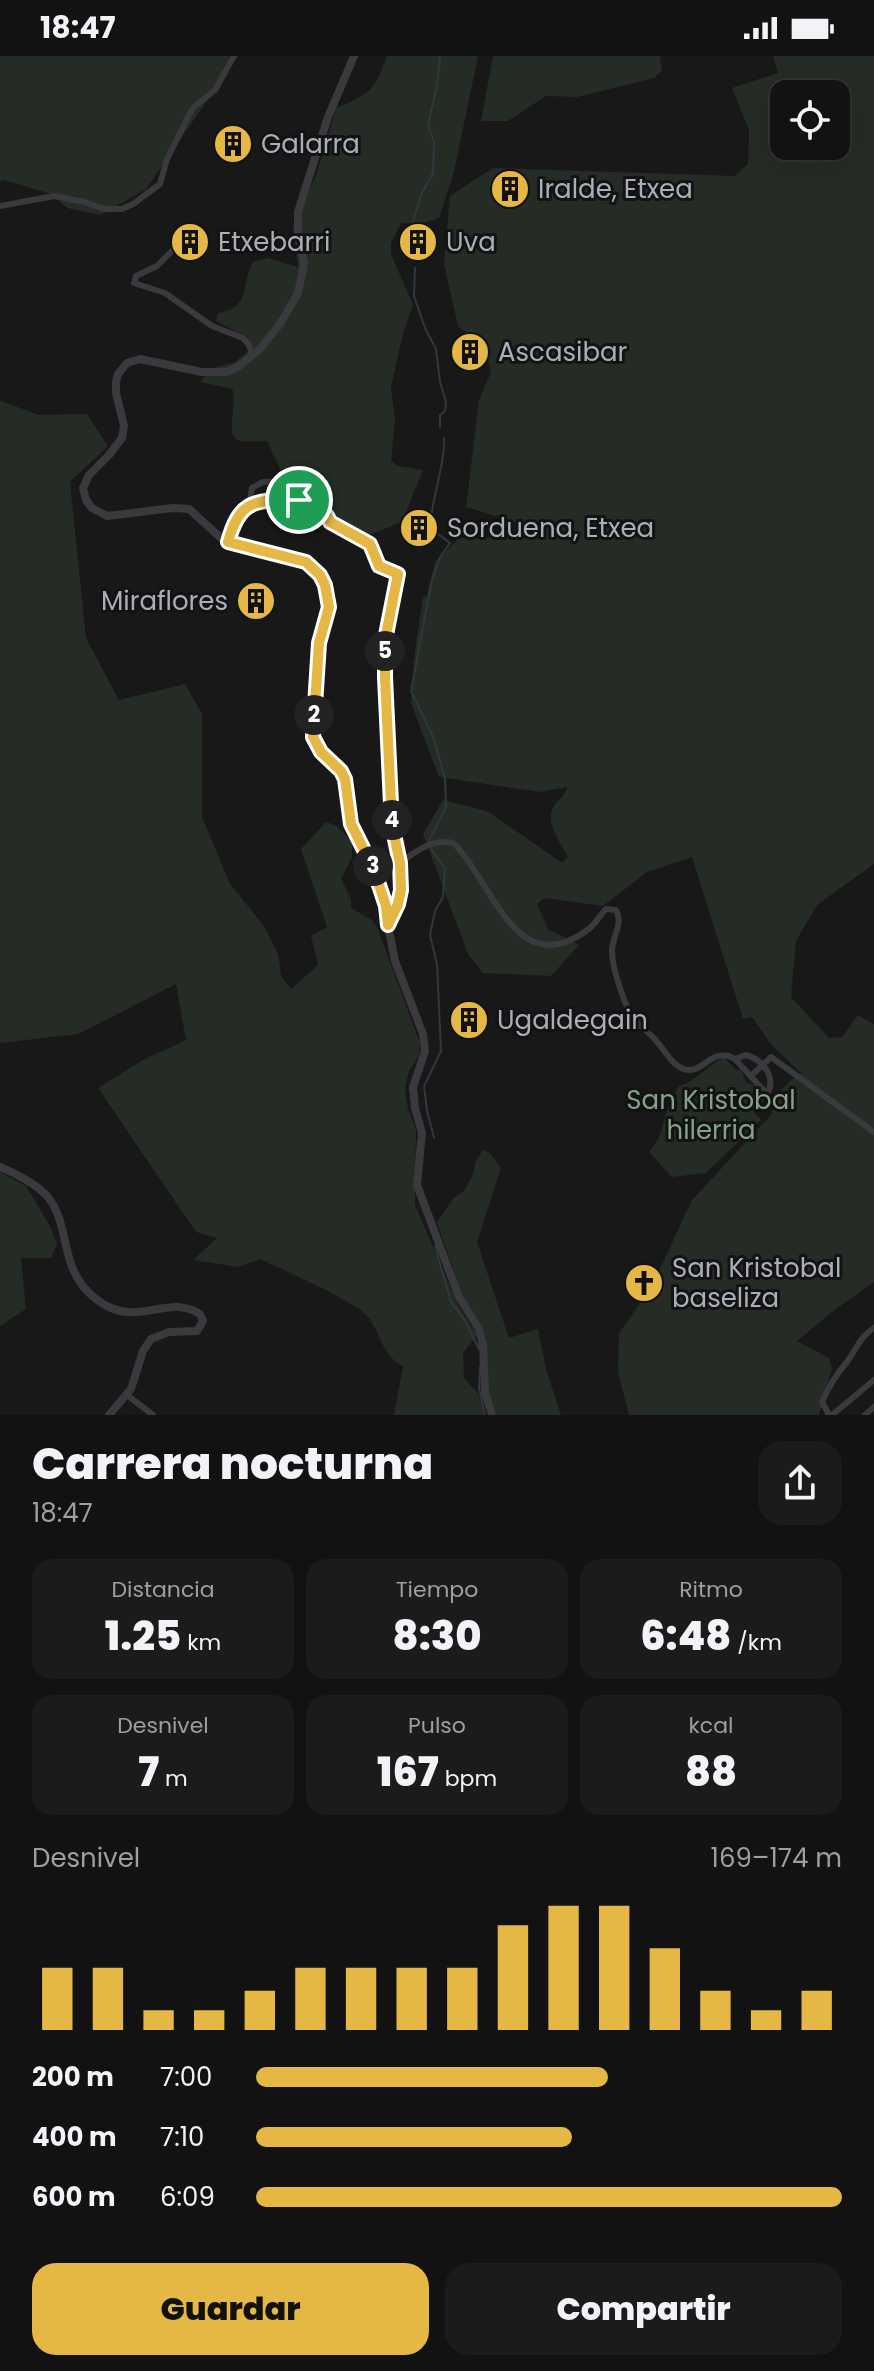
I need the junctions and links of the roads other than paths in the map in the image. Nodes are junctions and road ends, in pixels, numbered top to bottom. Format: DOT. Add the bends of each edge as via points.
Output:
graph roads {
  1 [pos="234,56"];
  2 [pos="354,56"];
  3 [pos="0,206"];
  4 [pos="182,241"];
  5 [pos="252,355"];
  6 [pos="278,481"];
  7 [pos="249,504"];
  8 [pos="228,542"];
  9 [pos="400,863"];
  10 [pos="388,925"];
  11 [pos="735,1059"];
  12 [pos="763,1064"];
  13 [pos="751,1076"];
  14 [pos="874,1132"];
  15 [pos="0,1167"];
  16 [pos="874,1328"];
  17 [pos="874,1380"];
  18 [pos="127,1395"];
  19 [pos="874,1407"];
  20 [pos="109,1415"];
  21 [pos="153,1415"];
  22 [pos="492,1415"];
  23 [pos="830,1415"];
  24 [pos="865,1415"];
  1 -- 3 [label="street" via="215,90 189,115 160,184 133,204 104,209 54,196"];
  2 -- 5 [label="street" via="331,108 298,212 304,263 298,293 280,324"];
  4 -- 5 [label="street" via="134,283 168,294 212,326 242,337"];
  5 -- 8 [label="street" via="227,372 213,373 155,361 127,363 116,382 122,438 83,488 92,508 107,516 182,507"];
  6 -- 7 [label="street" via="252,488"];
  7 -- 8 [label="street"];
  7 -- 9 [label="street" via="299,500 321,508 330,522 370,544 376,563 398,574 385,655 392,825"];
  8 -- 10 [label="street" via="306,562 325,585 329,607 319,643 313,737 345,779 351,824 374,870"];
  9 -- 10 [label="street" via="400,897"];
  9 -- 11 [label="street" via="435,843 455,844 506,918 536,945 571,938 592,927 606,909 616,910 620,923 612,955 636,1022 685,1070 717,1055"];
  10 -- 22 [label="street" via="395,961 425,1043 413,1087 422,1133 419,1195 459,1297 479,1329"];
  11 -- 12 [label="street" via="746,1055"];
  11 -- 13 [label="street"];
  12 -- 13 [label="street"];
  12 -- 13 [label="street" via="771,1079 767,1094"];
  12 -- 14 [label="street" via="771,1057"];
  15 -- 18 [label="street" via="48,1198 75,1275 94,1298 121,1313 184,1307 200,1314 203,1321 197,1331 151,1339"];
  16 -- 23 [label="street" via="833,1377 822,1402"];
  17 -- 23 [label="street"];
  18 -- 20 [label="street"];
  18 -- 21 [label="street"];
  19 -- 24 [label="street"];
}
